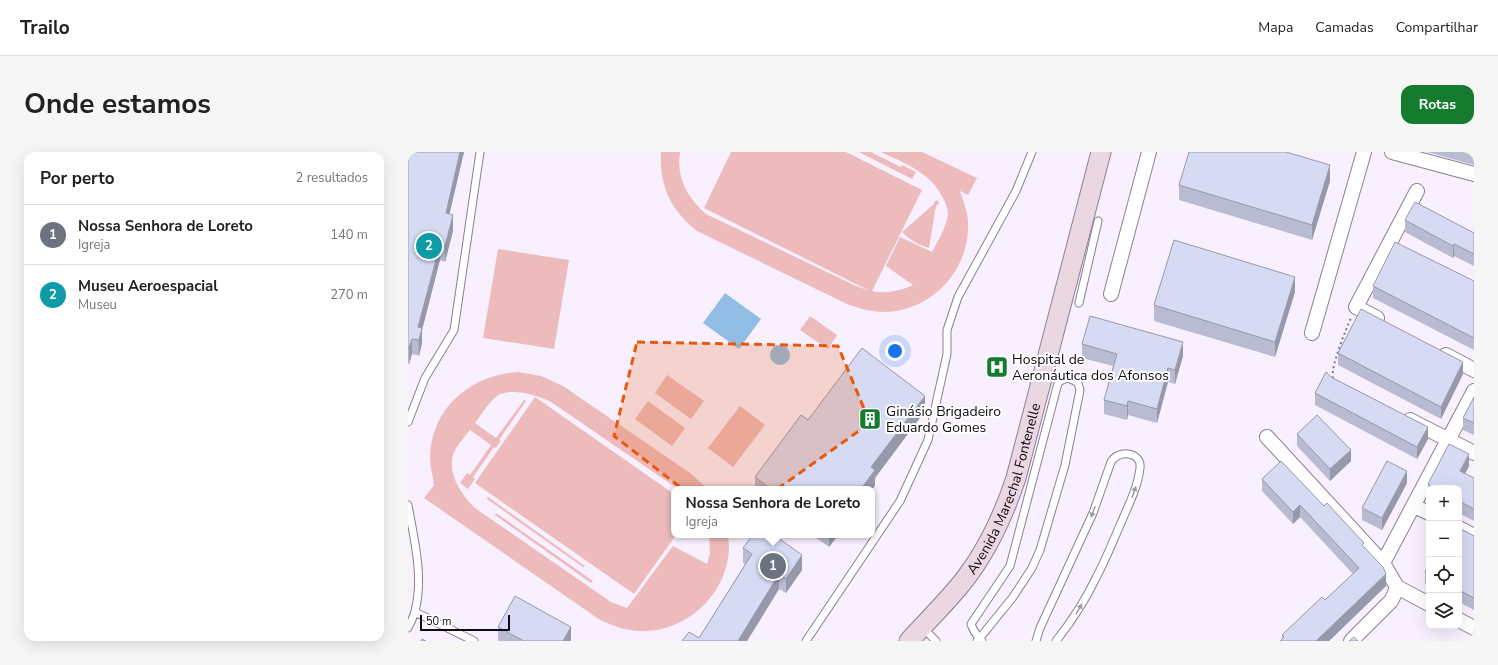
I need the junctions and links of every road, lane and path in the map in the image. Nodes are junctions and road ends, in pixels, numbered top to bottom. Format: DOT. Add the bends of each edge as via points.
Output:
graph roads {
  1 [pos="480,152"];
  2 [pos="1032,152"];
  3 [pos="1101,152"];
  4 [pos="1149,152"];
  5 [pos="1364,152"];
  6 [pos="1392,152"];
  7 [pos="1474,174"];
  8 [pos="1417,191"];
  9 [pos="1098,221"];
  10 [pos="1391,242"];
  11 [pos="1404,249"];
  12 [pos="1073,290"];
  13 [pos="1111,294"];
  14 [pos="1079,303"];
  15 [pos="1356,307"];
  16 [pos="1391,326"];
  17 [pos="1063,327"];
  18 [pos="1312,333"];
  19 [pos="1058,346"];
  20 [pos="1432,348"];
  21 [pos="1045,365"];
  22 [pos="1474,370"];
  23 [pos="1335,381"];
  24 [pos="1474,391"];
  25 [pos="1400,415"];
  26 [pos="408,422"];
  27 [pos="1267,437"];
  28 [pos="1448,440"];
  29 [pos="1474,453"];
  30 [pos="408,506"];
  31 [pos="1414,506"];
  32 [pos="1426,512"];
  33 [pos="1462,530"];
  34 [pos="1474,536"];
  35 [pos="1383,563"];
  36 [pos="1397,587"];
  37 [pos="1426,602"];
  38 [pos="415,612"];
  39 [pos="1462,622"];
  40 [pos="922,627"];
  41 [pos="408,628"];
  42 [pos="1474,628"];
  43 [pos="979,640"];
  44 [pos="474,641"];
  45 [pos="806,641"];
  46 [pos="909,641"];
  47 [pos="936,641"];
  48 [pos="1036,641"];
  49 [pos="1056,641"];
  50 [pos="1351,641"];
  1 -- 26 [label="lane" via="454,330 425,378"];
  2 -- 45 [label="lane" via="1016,191 958,298 947,330 947,354 928,440 900,501"];
  3 -- 12 [label="main road, Avenida Marechal Fontenelle"];
  4 -- 13 [label="street"];
  5 -- 18 [label="street"];
  6 -- 7 [label="street"];
  8 -- 10 [label="street"];
  9 -- 12 [label="lane"];
  10 -- 11 [label="street"];
  10 -- 15 [label="street"];
  12 -- 14 [label="lane"];
  12 -- 17 [label="lane"];
  12 -- 21 [label="main road, Avenida Marechal Fontenelle"];
  15 -- 16 [label="street"];
  15 -- 23 [label="path" via="1334,367 1332,376"];
  19 -- 21 [label="lane"];
  20 -- 22 [label="street"];
  21 -- 40 [label="main road, Avenida Marechal Fontenelle" via="1006,509 990,541 965,580"];
  24 -- 28 [label="street"];
  25 -- 28 [label="street"];
  27 -- 35 [label="street"];
  28 -- 29 [label="street"];
  28 -- 31 [label="street"];
  30 -- 38 [label="lane" via="417,558 419,590"];
  31 -- 32 [label="street"];
  31 -- 35 [label="street"];
  33 -- 34 [label="street"];
  35 -- 36 [label="street"];
  36 -- 37 [label="street"];
  36 -- 50 [label="street" via="1391,601"];
  38 -- 41 [label="lane"];
  38 -- 44 [label="lane"];
  39 -- 42 [label="street"];
  40 -- 46 [label="main road, Avenida Marechal Fontenelle"];
  40 -- 47 [label="lane"];
  43 -- 43 [label="lane" via="1013,597 1032,568 1040,550 1066,465 1080,390 1078,383 1070,378 1058,383 1010,566 971,624"];
  49 -- 48 [label="lane, one-way" via="1098,576 1134,492 1141,468 1136,457 1118,454 1110,462 1093,513"];
}
